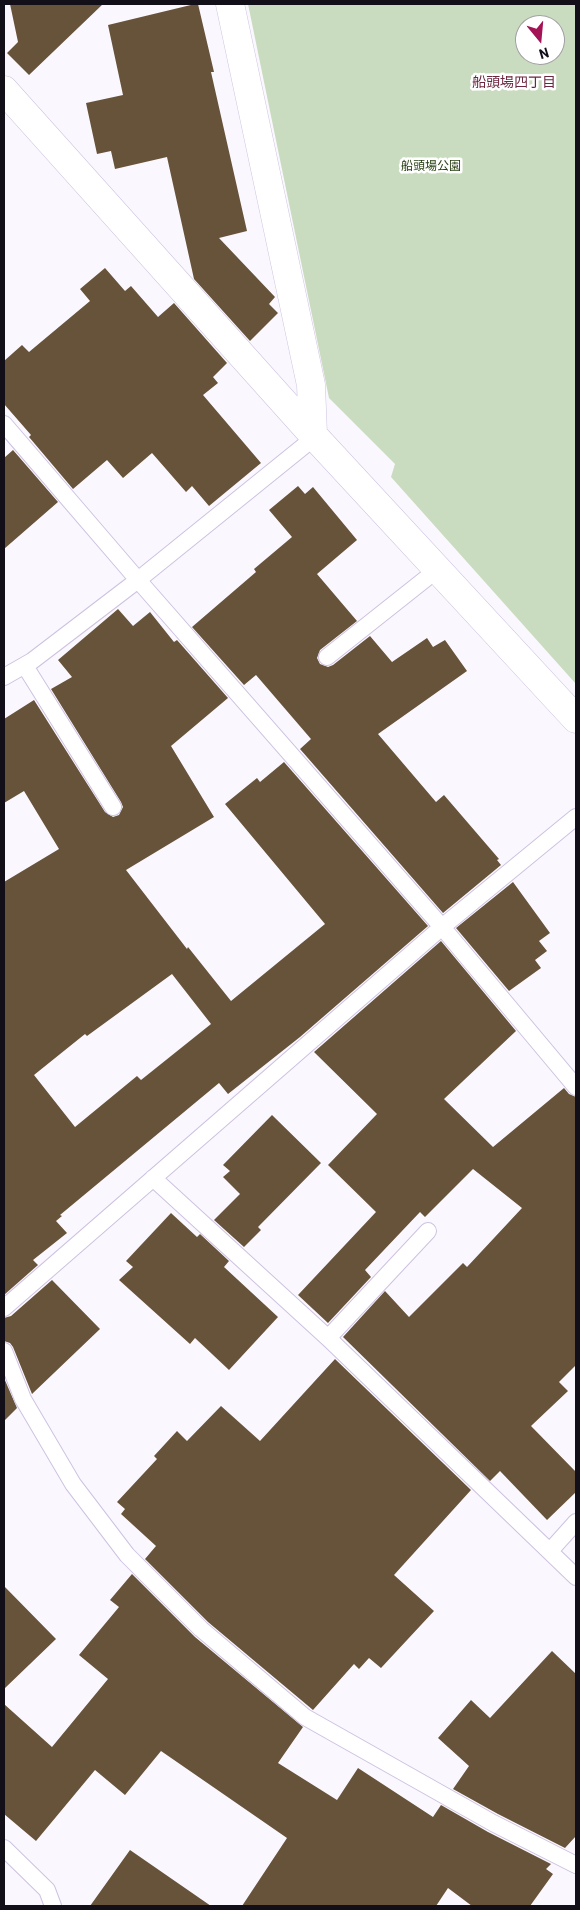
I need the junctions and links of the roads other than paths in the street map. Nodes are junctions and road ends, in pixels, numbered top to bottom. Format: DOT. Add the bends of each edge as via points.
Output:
graph roads {
  1 [pos="230,4"];
  2 [pos="4,90"];
  3 [pos="4,424"];
  4 [pos="314,436"];
  5 [pos="438,569"];
  6 [pos="138,580"];
  7 [pos="327,657"];
  8 [pos="25,666"];
  9 [pos="4,677"];
  10 [pos="576,719"];
  11 [pos="113,807"];
  12 [pos="576,817"];
  13 [pos="442,927"];
  14 [pos="576,1088"];
  15 [pos="153,1178"];
  16 [pos="428,1231"];
  17 [pos="4,1308"];
  18 [pos="328,1338"];
  19 [pos="4,1351"];
  20 [pos="576,1522"];
  21 [pos="550,1551"];
  22 [pos="576,1577"];
  23 [pos="4,1848"];
  24 [pos="576,1865"];
  25 [pos="53,1906"];
  1 -- 4 [label="street" via="311,385"];
  2 -- 4 [label="street"];
  3 -- 6 [label="lane"];
  4 -- 5 [label="street"];
  4 -- 6 [label="lane"];
  5 -- 7 [label="lane"];
  5 -- 10 [label="street"];
  6 -- 8 [label="lane"];
  6 -- 13 [label="lane"];
  8 -- 9 [label="lane"];
  8 -- 11 [label="lane"];
  12 -- 13 [label="lane"];
  13 -- 14 [label="lane"];
  13 -- 15 [label="lane"];
  15 -- 17 [label="lane"];
  15 -- 18 [label="lane"];
  16 -- 18 [label="lane"];
  18 -- 21 [label="lane"];
  19 -- 24 [label="lane" via="23,1399 73,1484 127,1556 201,1629 305,1717 493,1823"];
  20 -- 21 [label="lane"];
  21 -- 22 [label="lane"];
  23 -- 25 [label="lane" via="47,1890"];
}
